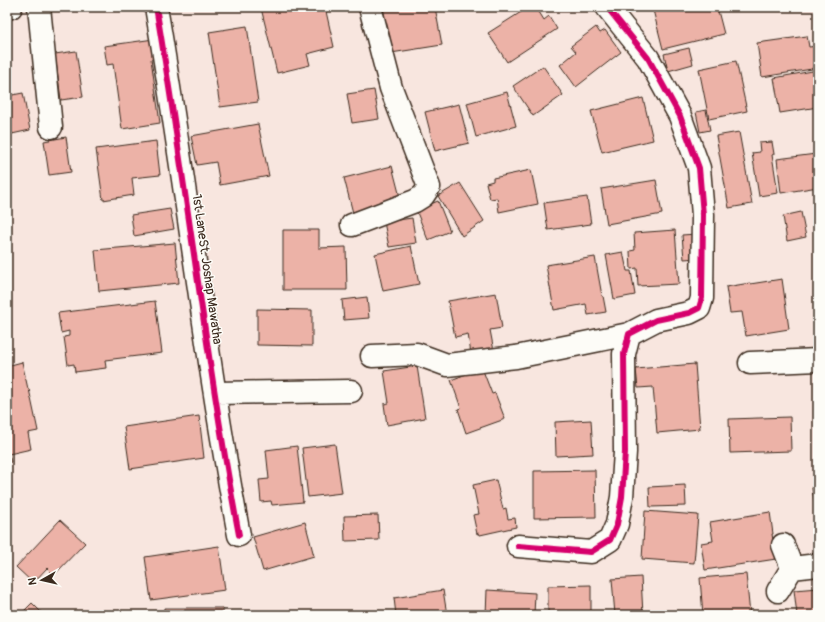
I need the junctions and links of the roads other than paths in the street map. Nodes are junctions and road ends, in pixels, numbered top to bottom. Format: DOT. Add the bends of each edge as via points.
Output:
graph roads {
  1 [pos="11,7"];
  2 [pos="39,7"];
  3 [pos="156,7"];
  4 [pos="370,7"];
  5 [pos="607,7"];
  6 [pos="7,8"];
  7 [pos="51,127"];
  8 [pos="352,225"];
  9 [pos="629,334"];
  10 [pos="372,356"];
  11 [pos="818,360"];
  12 [pos="750,363"];
  13 [pos="351,391"];
  14 [pos="215,393"];
  15 [pos="239,535"];
  16 [pos="783,545"];
  17 [pos="518,546"];
  18 [pos="818,565"];
  19 [pos="792,568"];
  20 [pos="778,591"];
  1 -- 6 [label="street"];
  2 -- 7 [label="street"];
  3 -- 14 [label="street, 1st LaneSt. Joshap Mawatha"];
  4 -- 8 [label="street" via="391,88 429,187 423,196 415,201"];
  5 -- 9 [label="street" via="648,58 680,116 698,168 703,215 702,298 699,308 690,313 656,320"];
  9 -- 10 [label="street" via="516,358 447,365 417,354"];
  9 -- 17 [label="street" via="624,354 625,452 622,497 617,524 610,540 591,552"];
  11 -- 12 [label="street"];
  13 -- 14 [label="street"];
  14 -- 15 [label="street, 1st LaneSt. Joshap Mawatha"];
  16 -- 19 [label="street"];
  18 -- 19 [label="street"];
  19 -- 20 [label="street"];
}
